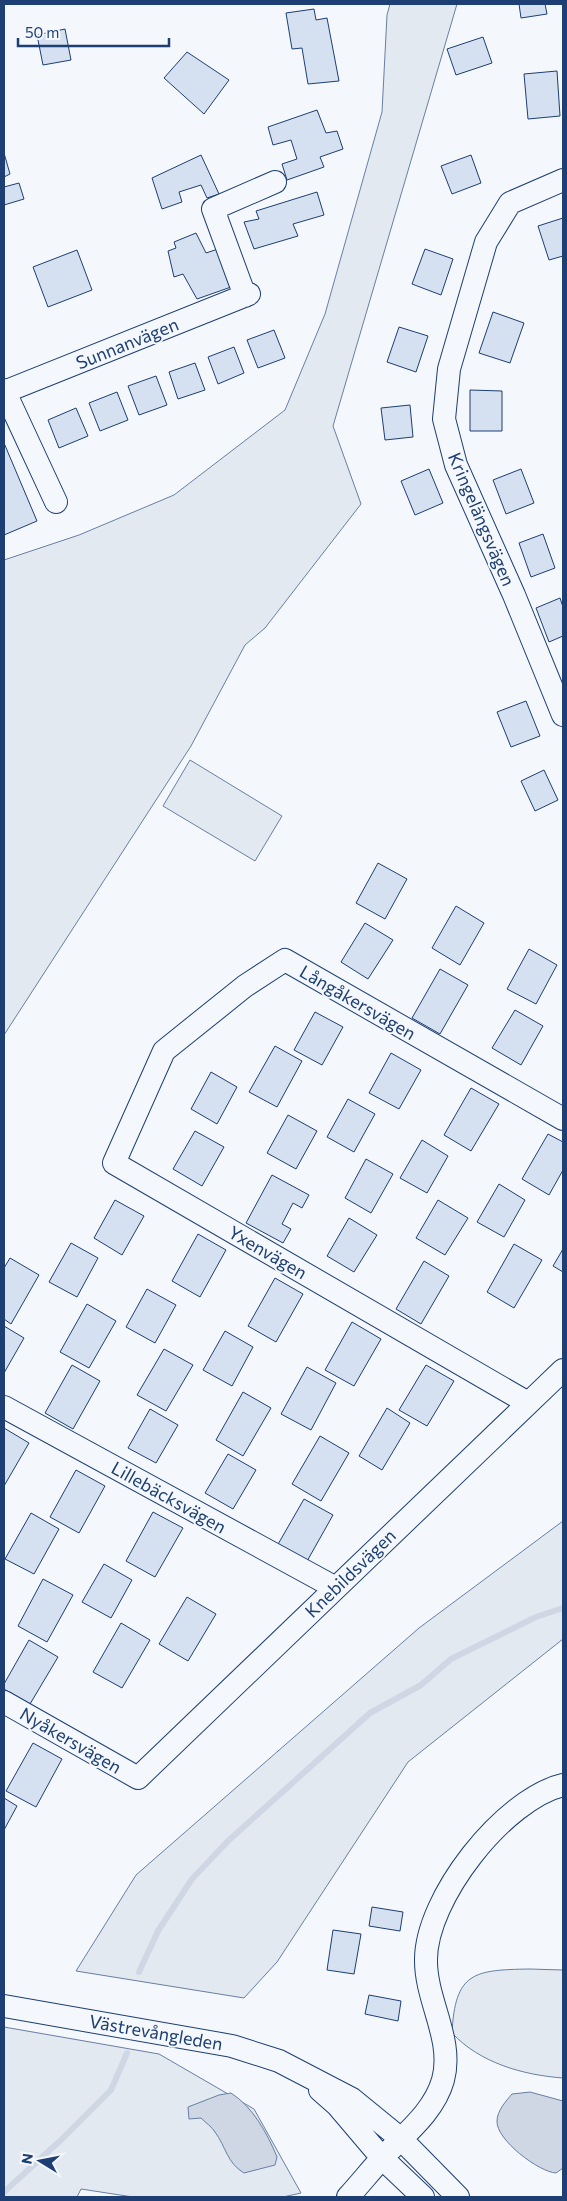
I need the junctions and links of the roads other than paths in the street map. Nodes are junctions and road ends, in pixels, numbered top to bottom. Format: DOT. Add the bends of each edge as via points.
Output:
graph roads {
  1 [pos="563,180"];
  2 [pos="275,182"];
  3 [pos="4,391"];
  4 [pos="56,502"];
  5 [pos="563,716"];
  6 [pos="164,1051"];
  7 [pos="563,1119"];
  8 [pos="563,1370"];
  9 [pos="528,1402"];
  10 [pos="4,1407"];
  11 [pos="334,1587"];
  12 [pos="4,1702"];
  13 [pos="138,1778"];
  14 [pos="563,1785"];
  15 [pos="4,2006"];
  16 [pos="304,2074"];
  17 [pos="402,2139"];
  18 [pos="382,2158"];
  19 [pos="348,2197"];
  20 [pos="424,2197"];
  21 [pos="458,2197"];
  1 -- 5 [label="street, Kringelängsvägen" via="510,203 486,242 449,368 444,419 456,465"];
  2 -- 3 [label="street, Sunnanvägen" via="213,209 247,295"];
  3 -- 4 [label="street"];
  6 -- 7 [label="street, Långåkersvägen" via="245,986 285,960"];
  6 -- 9 [label="street, Yxenvägen" via="114,1163"];
  8 -- 9 [label="street, Knebildsvägen"];
  9 -- 11 [label="street, Knebildsvägen"];
  10 -- 11 [label="street, Lillebäcksvägen"];
  11 -- 13 [label="street, Knebildsvägen"];
  12 -- 13 [label="street, Nyåkersvägen"];
  14 -- 17 [label="street" via="549,1788 525,1804 484,1840 448,1888 438,1907 430,1931 426,1960 432,2002 444,2041 444,2078 428,2110"];
  15 -- 16 [label="street, Västrevångleden" via="232,2046 279,2061"];
  16 -- 17 [label="street, Västrevångleden" via="352,2099"];
  16 -- 18 [label="street, Västrevångleden" via="337,2105"];
  17 -- 18 [label="street"];
  17 -- 21 [label="street, Västrevångleden"];
  18 -- 19 [label="street"];
  18 -- 20 [label="street, Västrevångleden"];
}
